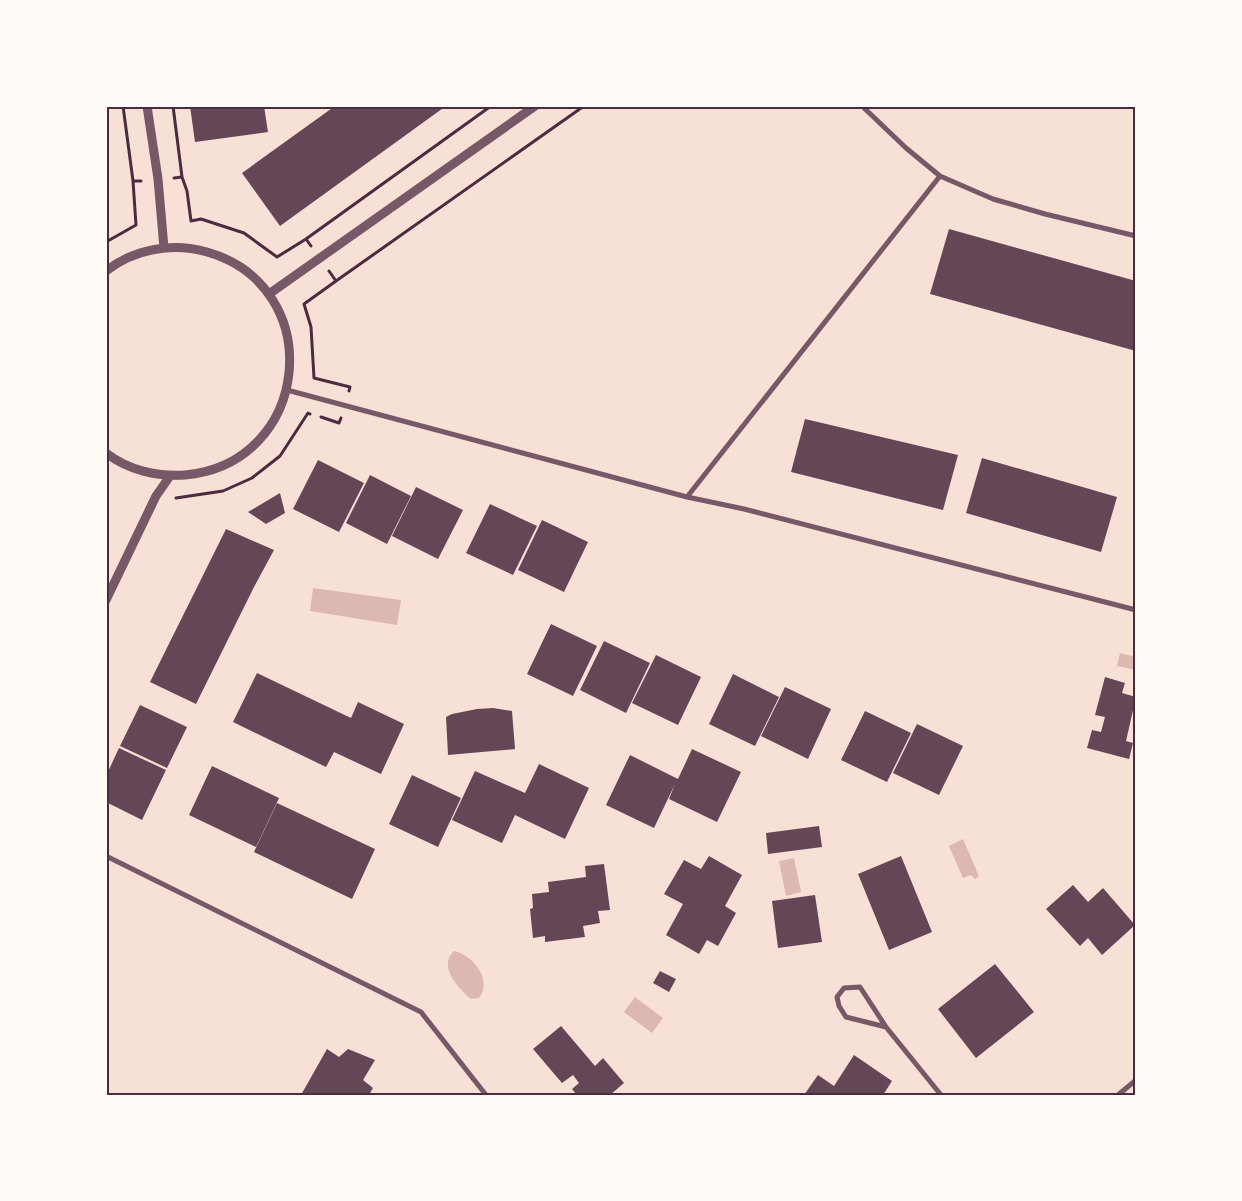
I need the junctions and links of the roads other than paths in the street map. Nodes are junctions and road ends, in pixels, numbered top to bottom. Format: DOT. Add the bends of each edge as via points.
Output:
graph roads {
  1 [pos="147,106"];
  2 [pos="535,106"];
  3 [pos="862,106"];
  4 [pos="940,176"];
  5 [pos="1136,236"];
  6 [pos="164,248"];
  7 [pos="106,270"];
  8 [pos="269,294"];
  9 [pos="287,390"];
  10 [pos="106,453"];
  11 [pos="170,476"];
  12 [pos="687,497"];
  13 [pos="106,600"];
  14 [pos="1136,610"];
  15 [pos="106,856"];
  16 [pos="886,1027"];
  17 [pos="1136,1080"];
  18 [pos="486,1095"];
  19 [pos="941,1095"];
  20 [pos="1118,1095"];
  1 -- 6 [label="street"];
  2 -- 8 [label="street"];
  3 -- 4 [label="street"];
  4 -- 5 [label="street" via="993,198 1045,214"];
  4 -- 12 [label="street"];
  6 -- 7 [label="street" via="134,254"];
  6 -- 8 [label="street" via="194,248 222,256 248,272"];
  8 -- 9 [label="street" via="285,324 291,357"];
  9 -- 11 [label="street" via="275,419 256,444 230,462 201,473"];
  9 -- 12 [label="street"];
  10 -- 11 [label="street" via="128,466"];
  11 -- 13 [label="street" via="156,496"];
  12 -- 14 [label="street"];
  15 -- 18 [label="street" via="421,1012"];
  16 -- 16 [label="street" via="860,986 844,988 837,997 846,1017"];
  16 -- 19 [label="street"];
  17 -- 20 [label="street"];
}
